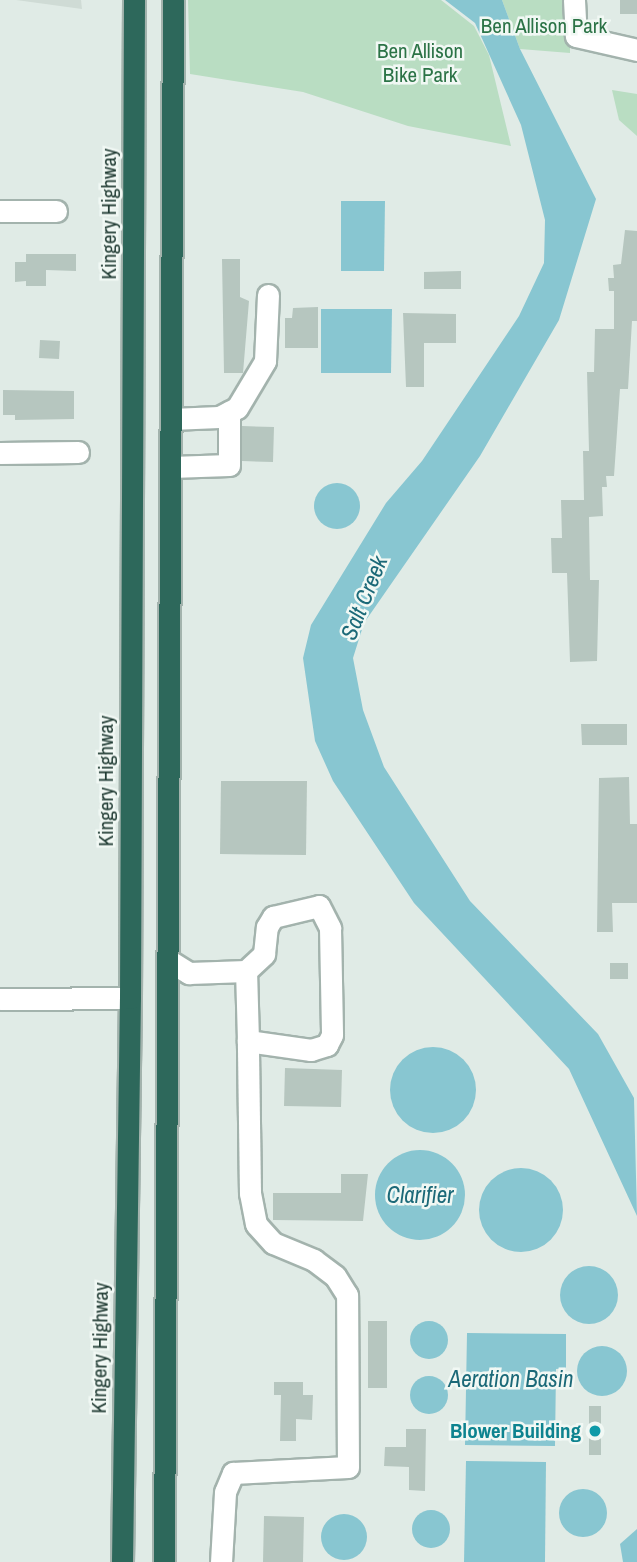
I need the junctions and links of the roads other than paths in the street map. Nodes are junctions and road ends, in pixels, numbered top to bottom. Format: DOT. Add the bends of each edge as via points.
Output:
graph roads {
  1 [pos="134,0"];
  2 [pos="173,0"];
  3 [pos="574,0"];
  4 [pos="637,50"];
  5 [pos="0,211"];
  6 [pos="56,211"];
  7 [pos="268,295"];
  8 [pos="229,412"];
  9 [pos="171,419"];
  10 [pos="78,452"];
  11 [pos="0,453"];
  12 [pos="170,467"];
  13 [pos="168,960"];
  14 [pos="246,971"];
  15 [pos="130,998"];
  16 [pos="0,999"];
  17 [pos="248,1041"];
  18 [pos="122,1562"];
  19 [pos="164,1562"];
  20 [pos="221,1562"];
  1 -- 15 [label="highway, Kingery Highway"];
  2 -- 9 [label="highway"];
  3 -- 4 [label="street" via="576,36"];
  5 -- 6 [label="street"];
  7 -- 8 [label="street" via="265,361 237,408"];
  8 -- 9 [label="street"];
  8 -- 12 [label="street" via="229,465"];
  9 -- 12 [label="highway"];
  10 -- 11 [label="street"];
  12 -- 13 [label="highway"];
  13 -- 14 [label="street" via="189,973"];
  13 -- 19 [label="highway"];
  14 -- 17 [label="street"];
  14 -- 17 [label="street" via="264,954 267,928 274,917 307,906 319,906 327,914 332,1035 327,1045 311,1050"];
  15 -- 16 [label="street"];
  15 -- 18 [label="highway, Kingery Highway"];
  17 -- 20 [label="street" via="250,1194 256,1224 273,1243 314,1260 335,1276 346,1294 348,1467 233,1473 225,1492"];
}
